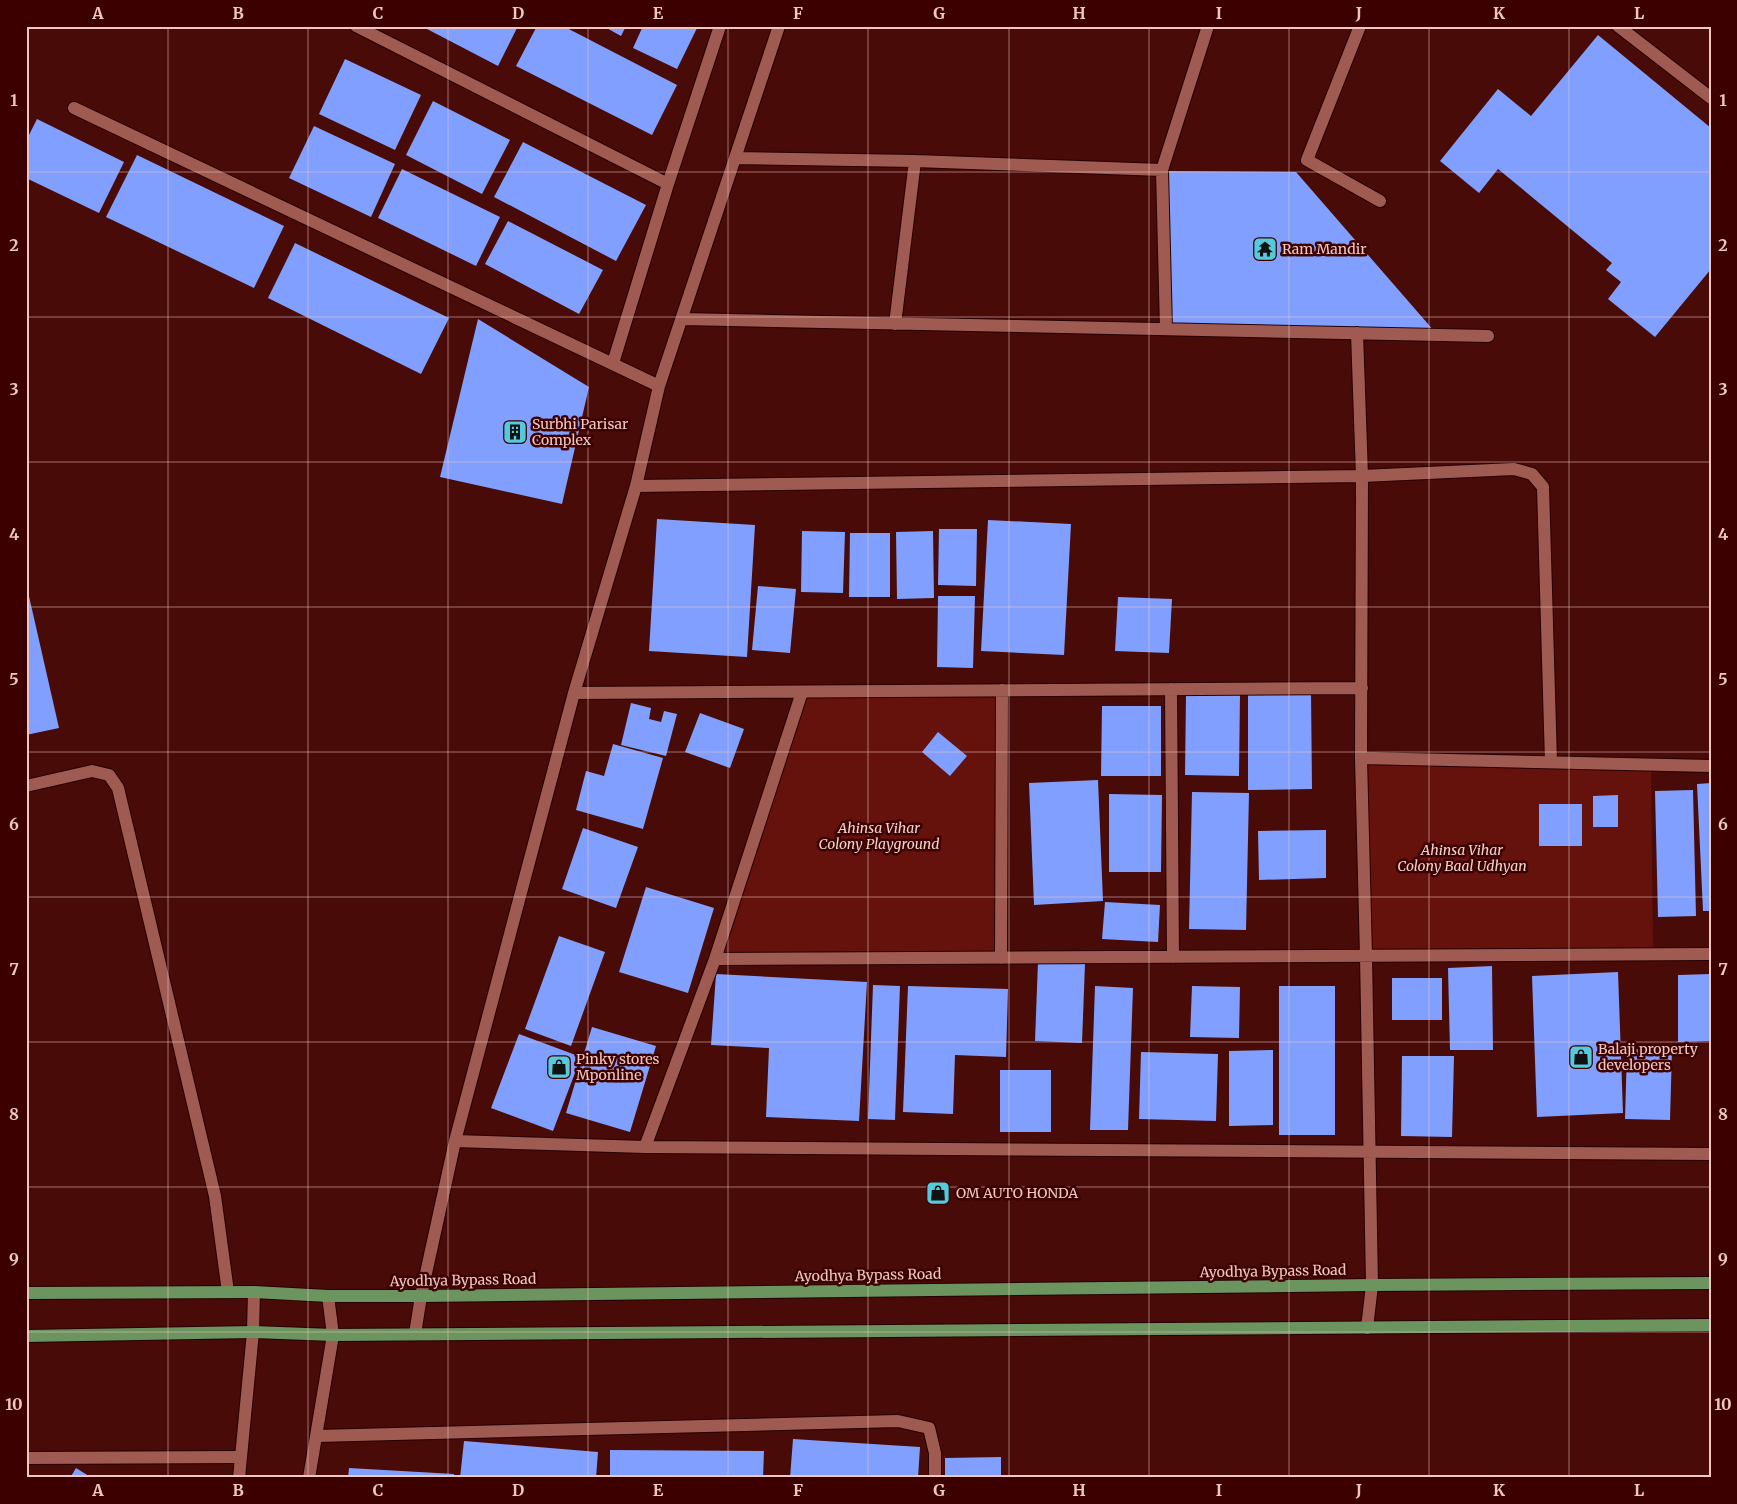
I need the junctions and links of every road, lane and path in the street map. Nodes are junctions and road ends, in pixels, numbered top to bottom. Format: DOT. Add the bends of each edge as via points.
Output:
graph roads {
  1 [pos="356,26"];
  2 [pos="720,26"];
  3 [pos="779,26"];
  4 [pos="1208,26"];
  5 [pos="1360,26"];
  6 [pos="1618,26"];
  7 [pos="1711,98"];
  8 [pos="74,108"];
  9 [pos="735,158"];
  10 [pos="915,161"];
  11 [pos="1162,170"];
  12 [pos="668,184"];
  13 [pos="1380,201"];
  14 [pos="682,319"];
  15 [pos="895,324"];
  16 [pos="1166,329"];
  17 [pos="1357,333"];
  18 [pos="1488,336"];
  19 [pos="613,363"];
  20 [pos="659,386"];
  21 [pos="1362,476"];
  22 [pos="636,486"];
  23 [pos="1362,688"];
  24 [pos="1171,689"];
  25 [pos="1002,690"];
  26 [pos="802,692"];
  27 [pos="574,693"];
  28 [pos="1360,758"];
  29 [pos="1551,762"];
  30 [pos="1711,766"];
  31 [pos="26,786"];
  32 [pos="1711,954"];
  33 [pos="1366,956"];
  34 [pos="1173,957"];
  35 [pos="1001,958"];
  36 [pos="715,959"];
  37 [pos="455,1141"];
  38 [pos="645,1148"];
  39 [pos="1370,1152"];
  40 [pos="1711,1154"];
  41 [pos="1711,1283"];
  42 [pos="1372,1285"];
  43 [pos="228,1292"];
  44 [pos="254,1292"];
  45 [pos="26,1293"];
  46 [pos="328,1296"];
  47 [pos="421,1296"];
  48 [pos="1711,1326"];
  49 [pos="1367,1328"];
  50 [pos="253,1332"];
  51 [pos="415,1334"];
  52 [pos="333,1335"];
  53 [pos="26,1336"];
  54 [pos="317,1436"];
  55 [pos="241,1457"];
  56 [pos="26,1458"];
  57 [pos="239,1478"];
  58 [pos="309,1478"];
  59 [pos="935,1478"];
  1 -- 12 [label="street"];
  2 -- 12 [label="street"];
  3 -- 9 [label="street"];
  4 -- 11 [label="street"];
  5 -- 13 [label="street" via="1307,160"];
  6 -- 7 [label="street"];
  8 -- 19 [label="street"];
  9 -- 10 [label="street"];
  9 -- 14 [label="street"];
  10 -- 11 [label="street"];
  10 -- 15 [label="street"];
  11 -- 16 [label="street"];
  12 -- 19 [label="street"];
  14 -- 15 [label="street"];
  14 -- 20 [label="street"];
  15 -- 16 [label="street"];
  16 -- 17 [label="street"];
  17 -- 18 [label="street"];
  17 -- 21 [label="street"];
  19 -- 20 [label="street"];
  20 -- 22 [label="street"];
  21 -- 22 [label="street"];
  21 -- 23 [label="street"];
  21 -- 29 [label="street" via="1514,469 1532,474 1543,487"];
  22 -- 27 [label="street"];
  23 -- 24 [label="street"];
  23 -- 28 [label="street"];
  24 -- 25 [label="street"];
  24 -- 34 [label="street"];
  25 -- 26 [label="street"];
  25 -- 35 [label="street"];
  26 -- 27 [label="street"];
  26 -- 36 [label="street"];
  27 -- 37 [label="street"];
  28 -- 29 [label="street"];
  28 -- 33 [label="street"];
  29 -- 30 [label="street"];
  31 -- 43 [label="street" via="92,771 110,775 118,788 215,1196"];
  32 -- 33 [label="street"];
  33 -- 34 [label="street"];
  33 -- 39 [label="street"];
  34 -- 35 [label="street"];
  35 -- 36 [label="street"];
  36 -- 38 [label="street"];
  37 -- 38 [label="street"];
  37 -- 47 [label="street"];
  38 -- 39 [label="street"];
  39 -- 40 [label="street"];
  39 -- 42 [label="street"];
  41 -- 42 [label="main road, Ayodhya Bypass Road"];
  42 -- 47 [label="main road, Ayodhya Bypass Road"];
  42 -- 49 [label="street"];
  43 -- 44 [label="main road, Ayodhya Bypass Road"];
  43 -- 45 [label="main road, Ayodhya Bypass Road"];
  44 -- 46 [label="main road, Ayodhya Bypass Road"];
  44 -- 50 [label="street"];
  46 -- 47 [label="main road, Ayodhya Bypass Road"];
  46 -- 52 [label="street"];
  47 -- 51 [label="street"];
  48 -- 49 [label="main road"];
  49 -- 51 [label="main road"];
  50 -- 52 [label="main road"];
  50 -- 53 [label="main road"];
  50 -- 55 [label="street"];
  51 -- 52 [label="main road"];
  52 -- 54 [label="street"];
  54 -- 58 [label="street"];
  54 -- 59 [label="street" via="898,1421 929,1428 936,1453"];
  55 -- 56 [label="street"];
  55 -- 57 [label="street"];
}
